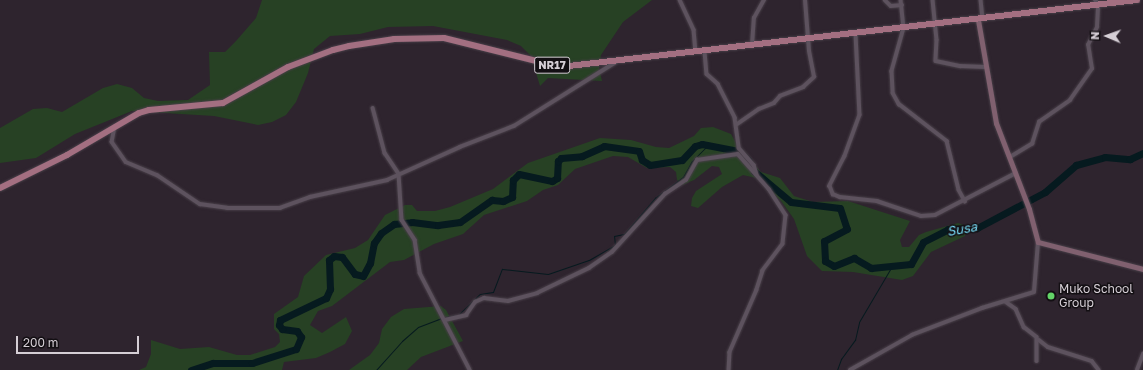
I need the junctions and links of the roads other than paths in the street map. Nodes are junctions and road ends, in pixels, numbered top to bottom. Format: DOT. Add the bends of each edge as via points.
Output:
graph roads {
  1 [pos="680,0"];
  2 [pos="764,0"];
  3 [pos="805,0"];
  4 [pos="885,0"];
  5 [pos="901,0"];
  6 [pos="932,0"];
  7 [pos="981,0"];
  8 [pos="1137,0"];
  9 [pos="1096,3"];
  10 [pos="902,5"];
  11 [pos="981,19"];
  12 [pos="933,25"];
  13 [pos="904,28"];
  14 [pos="856,34"];
  15 [pos="808,39"];
  16 [pos="752,46"];
  17 [pos="705,52"];
  18 [pos="696,53"];
  19 [pos="616,62"];
  20 [pos="985,66"];
  21 [pos="373,108"];
  22 [pos="736,126"];
  23 [pos="115,127"];
  24 [pos="1010,157"];
  25 [pos="1016,173"];
  26 [pos="399,174"];
  27 [pos="757,176"];
  28 [pos="0,188"];
  29 [pos="965,201"];
  30 [pos="1038,242"];
  31 [pos="1143,269"];
  32 [pos="1006,302"];
  33 [pos="445,320"];
  34 [pos="1039,340"];
  35 [pos="1143,354"];
  36 [pos="1037,361"];
  37 [pos="470,370"];
  38 [pos="730,370"];
  39 [pos="850,370"];
  40 [pos="1099,370"];
  41 [pos="1137,370"];
  1 -- 18 [label="street" via="694,30"];
  2 -- 16 [label="street" via="754,18"];
  3 -- 15 [label="street"];
  4 -- 10 [label="street" via="891,6"];
  5 -- 10 [label="street"];
  6 -- 12 [label="street"];
  7 -- 11 [label="street"];
  8 -- 9 [label="main road, NR17"];
  9 -- 11 [label="main road, NR17"];
  9 -- 24 [label="street" via="1097,27 1088,45 1092,69 1070,100 1039,122 1032,144"];
  10 -- 13 [label="street"];
  11 -- 12 [label="main road, NR17"];
  11 -- 20 [label="main road"];
  12 -- 13 [label="main road, NR17"];
  12 -- 20 [label="street" via="937,40 936,61 960,66"];
  13 -- 14 [label="main road, NR17"];
  13 -- 29 [label="street" via="892,71 893,93 898,104 947,141 959,190"];
  14 -- 15 [label="main road, NR17"];
  14 -- 29 [label="street" via="860,115 845,156 830,186 831,191 837,197 876,201 921,216 935,216"];
  15 -- 16 [label="main road, NR17"];
  15 -- 22 [label="street" via="814,77 803,87 780,96 774,103 759,109"];
  16 -- 17 [label="main road, NR17"];
  17 -- 18 [label="main road, NR17"];
  17 -- 22 [label="street" via="707,74 718,84"];
  18 -- 19 [label="main road, NR17"];
  19 -- 23 [label="main road, NR17" via="560,67 459,40 394,39 333,50 288,67 223,104 149,110"];
  19 -- 26 [label="street" via="514,126"];
  20 -- 24 [label="main road" via="996,123"];
  21 -- 26 [label="street" via="385,153"];
  22 -- 27 [label="street" via="739,148 756,170"];
  23 -- 26 [label="street" via="112,142 126,162 146,169 206,206 280,208 310,197 387,180"];
  23 -- 28 [label="main road, NR17"];
  24 -- 25 [label="main road"];
  25 -- 29 [label="street"];
  25 -- 30 [label="main road"];
  26 -- 33 [label="street" via="402,220 414,237 420,273"];
  27 -- 33 [label="street" via="738,154 697,160 686,180 665,194 612,252 589,268 537,293 508,301 484,298 475,302 466,315"];
  27 -- 38 [label="street" via="785,212 783,244 763,271 730,352"];
  30 -- 31 [label="main road"];
  30 -- 32 [label="street" via="1036,290"];
  32 -- 34 [label="street" via="1016,309 1024,327 1036,334"];
  32 -- 39 [label="street" via="982,308 912,335"];
  33 -- 37 [label="street"];
  34 -- 36 [label="street"];
  34 -- 40 [label="street" via="1048,347 1092,361"];
  35 -- 41 [label="street"];
}
